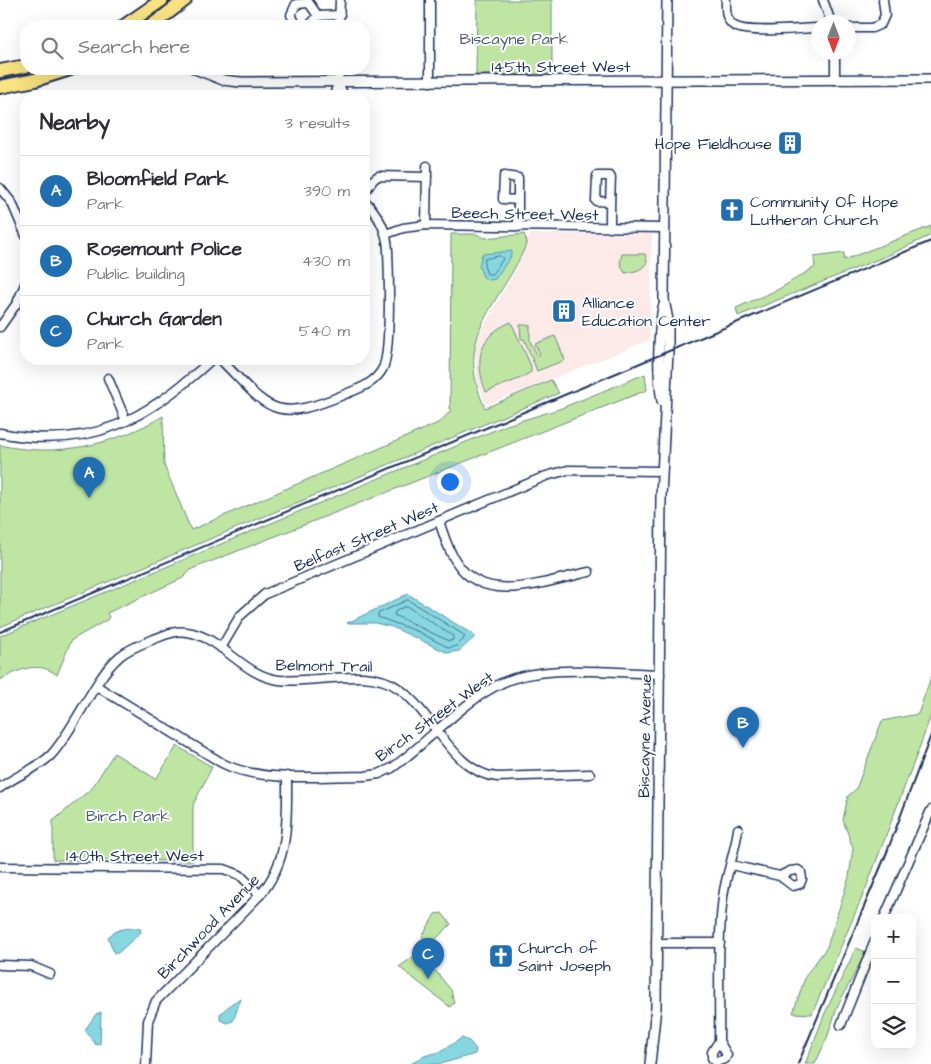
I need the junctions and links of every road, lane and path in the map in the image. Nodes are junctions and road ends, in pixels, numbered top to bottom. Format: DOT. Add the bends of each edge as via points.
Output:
graph roads {
  1 [pos="162,0"];
  2 [pos="185,0"];
  3 [pos="340,0"];
  4 [pos="430,0"];
  5 [pos="668,0"];
  6 [pos="726,0"];
  7 [pos="823,0"];
  8 [pos="883,0"];
  9 [pos="143,14"];
  10 [pos="829,15"];
  11 [pos="318,16"];
  12 [pos="340,16"];
  13 [pos="134,20"];
  14 [pos="148,20"];
  15 [pos="160,20"];
  16 [pos="294,20"];
  17 [pos="314,20"];
  18 [pos="340,20"];
  19 [pos="811,28"];
  20 [pos="856,28"];
  21 [pos="835,60"];
  22 [pos="20,67"];
  23 [pos="0,71"];
  24 [pos="51,75"];
  25 [pos="210,75"];
  26 [pos="339,75"];
  27 [pos="931,79"];
  28 [pos="666,80"];
  29 [pos="835,80"];
  30 [pos="338,82"];
  31 [pos="430,82"];
  32 [pos="0,86"];
  33 [pos="336,90"];
  34 [pos="341,90"];
  35 [pos="427,166"];
  36 [pos="427,177"];
  37 [pos="370,183"];
  38 [pos="0,188"];
  39 [pos="518,200"];
  40 [pos="610,202"];
  41 [pos="370,207"];
  42 [pos="20,217"];
  43 [pos="426,225"];
  44 [pos="518,227"];
  45 [pos="610,228"];
  46 [pos="665,228"];
  47 [pos="386,234"];
  48 [pos="20,296"];
  49 [pos="0,327"];
  50 [pos="205,365"];
  51 [pos="226,365"];
  52 [pos="108,378"];
  53 [pos="126,421"];
  54 [pos="0,433"];
  55 [pos="662,471"];
  56 [pos="439,521"];
  57 [pos="589,572"];
  58 [pos="221,648"];
  59 [pos="660,674"];
  60 [pos="98,687"];
  61 [pos="438,730"];
  62 [pos="590,774"];
  63 [pos="288,776"];
  64 [pos="0,788"];
  65 [pos="931,810"];
  66 [pos="738,829"];
  67 [pos="731,865"];
  68 [pos="0,867"];
  69 [pos="780,876"];
  70 [pos="260,895"];
  71 [pos="886,914"];
  72 [pos="656,943"];
  73 [pos="720,943"];
  74 [pos="871,950"];
  75 [pos="0,965"];
  76 [pos="50,974"];
  77 [pos="841,1025"];
  78 [pos="719,1041"];
  79 [pos="146,1064"];
  80 [pos="650,1064"];
  1 -- 9 [label="highway"];
  2 -- 15 [label="highway"];
  3 -- 12 [label="street"];
  4 -- 31 [label="street"];
  5 -- 28 [label="street, Biscayne Avenue"];
  6 -- 19 [label="street" via="727,17 732,25 741,29"];
  7 -- 10 [label="street"];
  8 -- 20 [label="street" via="886,15 881,24 872,28"];
  9 -- 13 [label="highway"];
  9 -- 14 [label="street"];
  11 -- 12 [label="street"];
  11 -- 16 [label="street" via="309,3 296,4 291,15"];
  11 -- 17 [label="street"];
  12 -- 18 [label="street"];
  21 -- 29 [label="street"];
  22 -- 23 [label="highway"];
  24 -- 32 [label="highway"];
  25 -- 30 [label="street, 145th Street West" via="240,82"];
  26 -- 30 [label="street"];
  27 -- 29 [label="street, 145th Street West"];
  28 -- 29 [label="street, 145th Street West"];
  28 -- 31 [label="street, 145th Street West"];
  28 -- 46 [label="street, Biscayne Avenue"];
  30 -- 31 [label="street, 145th Street West"];
  30 -- 33 [label="street"];
  30 -- 34 [label="street"];
  35 -- 36 [label="street"];
  36 -- 37 [label="street" via="378,176"];
  36 -- 43 [label="street"];
  38 -- 42 [label="street"];
  39 -- 44 [label="street"];
  40 -- 45 [label="street"];
  41 -- 47 [label="street"];
  43 -- 44 [label="street, Beech Street West"];
  43 -- 47 [label="street, Beech Street West"];
  44 -- 45 [label="street, Beech Street West"];
  45 -- 46 [label="street, Beech Street West"];
  46 -- 55 [label="street, Biscayne Avenue" via="664,300 668,352"];
  47 -- 51 [label="street" via="386,358 380,373 368,384 312,408 285,410 269,405 253,394"];
  48 -- 49 [label="street"];
  50 -- 53 [label="street" via="166,400"];
  52 -- 53 [label="street"];
  53 -- 54 [label="street" via="95,432 65,436 24,437"];
  55 -- 56 [label="street, Belfast Street West" via="560,471"];
  55 -- 59 [label="street, Biscayne Avenue"];
  56 -- 57 [label="street" via="456,562 481,584 505,588"];
  56 -- 58 [label="street, Belfast Street West" via="259,598 240,616"];
  58 -- 60 [label="street, Belmont Trail" via="196,634 168,633 121,656 108,669"];
  58 -- 61 [label="street, Belmont Trail" via="268,678 286,681 370,678 384,681 402,691"];
  59 -- 61 [label="street, Birch Street West" via="544,672 518,676 484,692"];
  59 -- 72 [label="street, Biscayne Avenue"];
  60 -- 63 [label="street, Birch Street West" via="230,768 256,775"];
  60 -- 64 [label="street, Belmont Trail" via="48,757"];
  61 -- 62 [label="street, Belmont Trail" via="467,765 490,776"];
  61 -- 63 [label="street, Birch Street West" via="386,772 364,776"];
  63 -- 70 [label="street, Birchwood Avenue" via="283,854 274,876"];
  65 -- 71 [label="street"];
  66 -- 67 [label="street"];
  67 -- 69 [label="street"];
  67 -- 73 [label="street" via="723,897"];
  68 -- 70 [label="street, 140th Street West" via="224,869 240,875"];
  70 -- 79 [label="street, Birchwood Avenue" via="156,1001 148,1021"];
  72 -- 73 [label="street"];
  72 -- 80 [label="street, Biscayne Avenue" via="656,1007"];
  73 -- 78 [label="street"];
  74 -- 77 [label="street"];
  75 -- 76 [label="street" via="31,966"];
}
